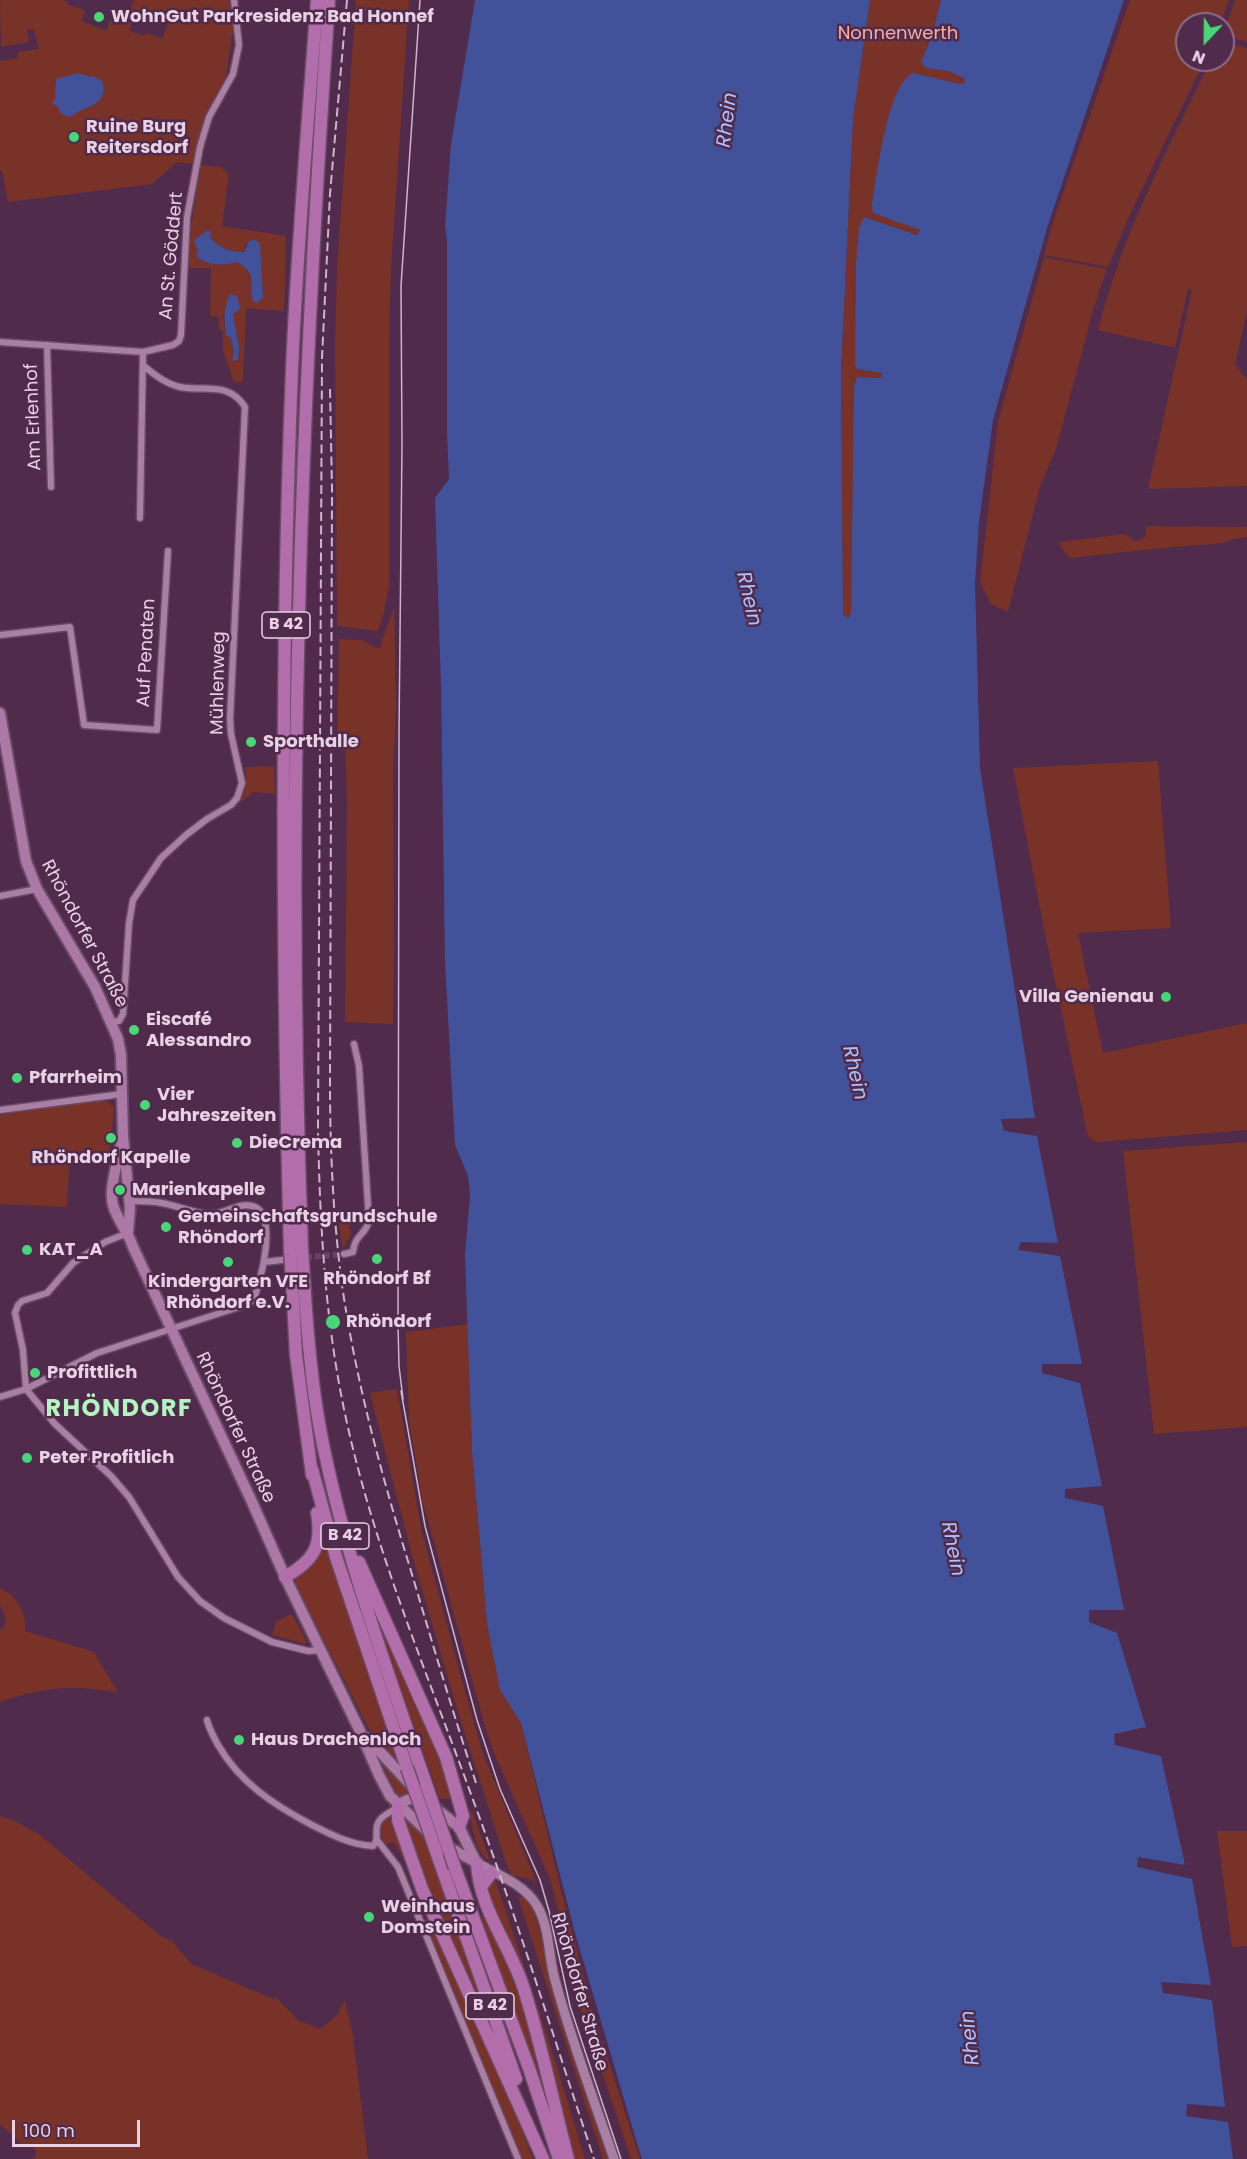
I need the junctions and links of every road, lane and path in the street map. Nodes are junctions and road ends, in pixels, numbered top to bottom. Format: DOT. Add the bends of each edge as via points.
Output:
graph roads {
  1 [pos="234,0"];
  2 [pos="317,0"];
  3 [pos="329,0"];
  4 [pos="0,342"];
  5 [pos="47,345"];
  6 [pos="143,352"];
  7 [pos="143,365"];
  8 [pos="51,487"];
  9 [pos="140,518"];
  10 [pos="168,550"];
  11 [pos="0,635"];
  12 [pos="0,713"];
  13 [pos="37,889"];
  14 [pos="0,896"];
  15 [pos="112,1022"];
  16 [pos="354,1044"];
  17 [pos="122,1094"];
  18 [pos="0,1110"];
  19 [pos="123,1136"];
  20 [pos="130,1204"];
  21 [pos="115,1211"];
  22 [pos="129,1233"];
  23 [pos="291,1253"];
  24 [pos="344,1254"];
  25 [pos="264,1262"];
  26 [pos="298,1280"];
  27 [pos="170,1328"];
  28 [pos="27,1389"];
  29 [pos="0,1397"];
  30 [pos="312,1469"];
  31 [pos="339,1514"];
  32 [pos="285,1577"];
  33 [pos="321,1650"];
  34 [pos="207,1720"];
  35 [pos="359,1729"];
  36 [pos="424,1799"];
  37 [pos="398,1806"];
  38 [pos="459,1827"];
  39 [pos="425,1832"];
  40 [pos="377,1840"];
  41 [pos="477,1863"];
  42 [pos="492,1872"];
  43 [pos="481,1887"];
  44 [pos="518,2159"];
  45 [pos="544,2159"];
  46 [pos="559,2159"];
  47 [pos="568,2159"];
  48 [pos="614,2159"];
  1 -- 6 [label="street, An St. Göddert" via="239,45 233,74 210,117 200,147 187,218 181,335 173,345"];
  2 -- 23 [label="highway, B 42" via="292,369 287,586 284,913"];
  3 -- 23 [label="highway, B 42" via="307,367 296,763"];
  4 -- 5 [label="street, An St. Göddert"];
  5 -- 6 [label="street, An St. Göddert"];
  5 -- 8 [label="street, Am Erlenhof"];
  6 -- 7 [label="street"];
  7 -- 9 [label="street"];
  7 -- 15 [label="street, Mühlenweg" via="179,387 224,390 239,398 244,407 230,718 242,783 231,805 200,824 161,858 133,900 123,1014 119,1021"];
  10 -- 11 [label="street, Auf Penaten" via="157,730 84,725 70,627"];
  12 -- 13 [label="main road, Rhöndorfer Straße" via="26,861"];
  13 -- 14 [label="street"];
  13 -- 15 [label="main road, Rhöndorfer Straße"];
  15 -- 17 [label="main road, Rhöndorfer Straße" via="121,1054"];
  16 -- 24 [label="street" via="359,1066 369,1221 366,1231 356,1238 352,1252"];
  17 -- 18 [label="street"];
  17 -- 19 [label="main road, Rhöndorfer Straße"];
  19 -- 20 [label="main road, Rhöndorfer Straße"];
  19 -- 21 [label="main road, Rhöndorfer Straße" via="112,1198"];
  20 -- 21 [label="main road" via="123,1214"];
  20 -- 22 [label="main road, Rhöndorfer Straße"];
  20 -- 25 [label="street" via="161,1203 211,1215 252,1205 265,1220"];
  21 -- 22 [label="main road, Rhöndorfer Straße"];
  22 -- 27 [label="main road, Rhöndorfer Straße"];
  22 -- 28 [label="street" via="81,1257 47,1293 18,1305 15,1313"];
  23 -- 25 [label="street"];
  23 -- 26 [label="highway, B 42, bridge"];
  25 -- 27 [label="street" via="250,1303"];
  26 -- 30 [label="highway, B 42" via="296,1355"];
  26 -- 31 [label="highway, B 42" via="320,1430"];
  27 -- 28 [label="street" via="97,1353"];
  27 -- 32 [label="main road, Rhöndorfer Straße"];
  28 -- 29 [label="street"];
  28 -- 33 [label="street" via="55,1424 129,1497 178,1577 200,1601 272,1642 308,1651"];
  30 -- 32 [label="highway, B 42" via="319,1527 317,1546 311,1559"];
  30 -- 45 [label="highway, B 42, bridge" via="336,1557"];
  31 -- 38 [label="highway, B 42" via="446,1757 463,1816"];
  31 -- 46 [label="highway, B 42, bridge" via="369,1619"];
  32 -- 33 [label="main road, Rhöndorfer Straße"];
  33 -- 35 [label="main road, Rhöndorfer Straße"];
  34 -- 40 [label="street" via="232,1767 262,1796 352,1843 373,1846"];
  35 -- 36 [label="main road, Rhöndorfer Straße"];
  35 -- 37 [label="main road, Rhöndorfer Straße"];
  36 -- 37 [label="main road" via="413,1798"];
  36 -- 38 [label="main road, Rhöndorfer Straße"];
  37 -- 39 [label="main road, Rhöndorfer Straße"];
  37 -- 40 [label="street" via="380,1819"];
  37 -- 45 [label="highway" via="398,1820 422,1889"];
  38 -- 39 [label="main road" via="440,1836"];
  38 -- 41 [label="main road, Rhöndorfer Straße"];
  39 -- 41 [label="main road, Rhöndorfer Straße"];
  40 -- 44 [label="street" via="398,1867"];
  41 -- 42 [label="street, Rhöndorfer Straße"];
  41 -- 43 [label="highway, B 42"];
  42 -- 43 [label="highway"];
  42 -- 48 [label="street, Rhöndorfer Straße" via="517,1884 538,1907 554,1978"];
  43 -- 47 [label="highway, B 42" via="522,1985"];
}
